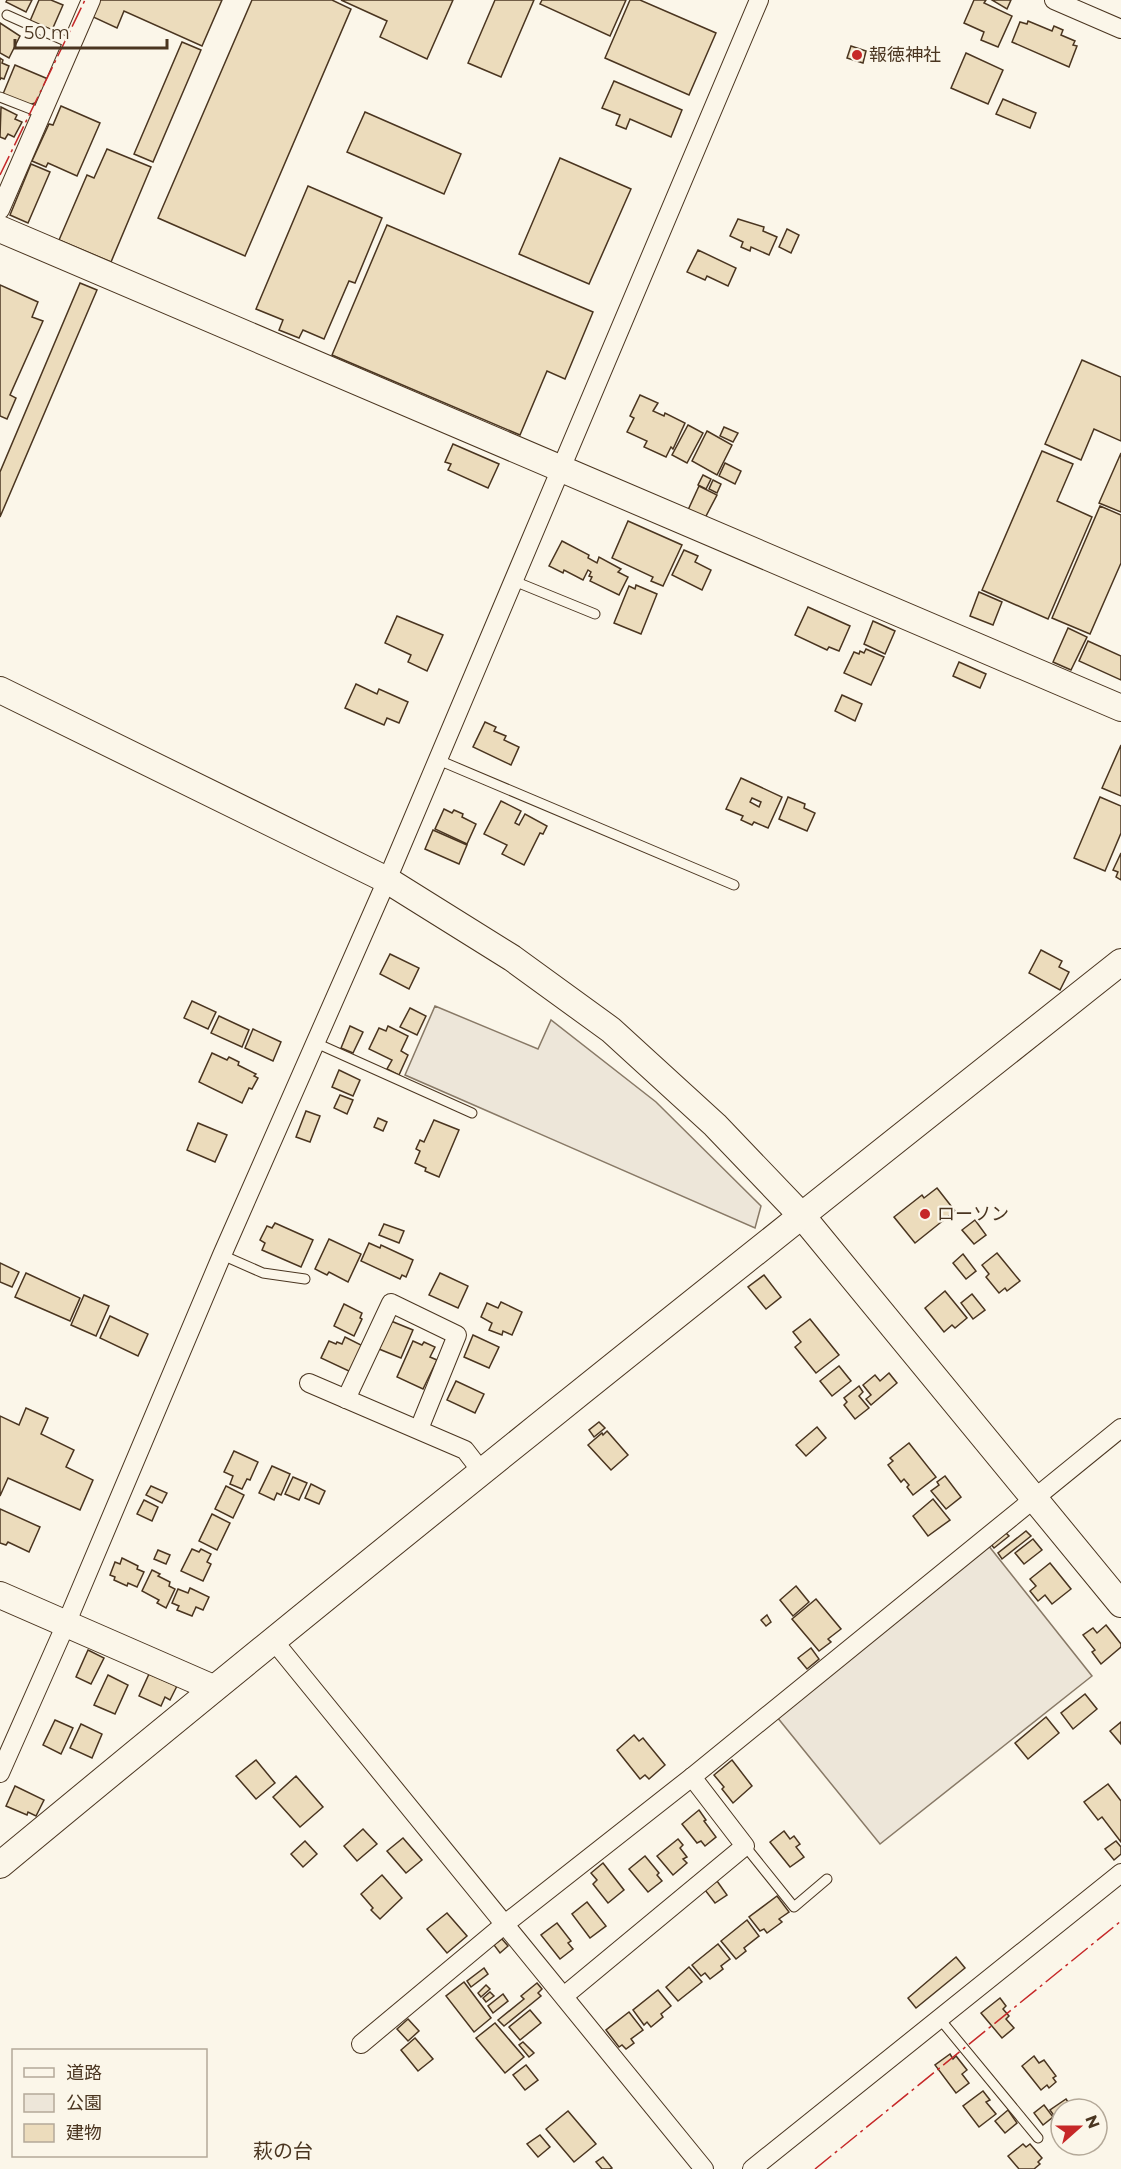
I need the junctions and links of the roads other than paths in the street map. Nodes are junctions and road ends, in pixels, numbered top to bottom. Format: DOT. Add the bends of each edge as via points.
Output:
graph roads {
  1 [pos="91,0"];
  2 [pos="759,0"];
  3 [pos="1054,0"];
  4 [pos="7,15"];
  5 [pos="1121,29"];
  6 [pos="72,44"];
  7 [pos="0,97"];
  8 [pos="41,113"];
  9 [pos="0,210"];
  10 [pos="0,229"];
  11 [pos="561,470"];
  12 [pos="514,581"];
  13 [pos="595,614"];
  14 [pos="0,690"];
  15 [pos="1121,708"];
  16 [pos="436,759"];
  17 [pos="387,880"];
  18 [pos="734,885"];
  19 [pos="1121,962"];
  20 [pos="316,1043"];
  21 [pos="472,1113"];
  22 [pos="801,1216"];
  23 [pos="222,1255"];
  24 [pos="304,1279"];
  25 [pos="309,1383"];
  26 [pos="346,1399"];
  27 [pos="1121,1428"];
  28 [pos="419,1429"];
  29 [pos="482,1472"];
  30 [pos="1034,1498"];
  31 [pos="0,1595"];
  32 [pos="1121,1604"];
  33 [pos="66,1624"];
  34 [pos="273,1640"];
  35 [pos="213,1688"];
  36 [pos="0,1773"];
  37 [pos="692,1777"];
  38 [pos="745,1846"];
  39 [pos="0,1865"];
  40 [pos="1121,1873"];
  41 [pos="827,1879"];
  42 [pos="505,1924"];
  43 [pos="564,1996"];
  44 [pos="939,2018"];
  45 [pos="361,2044"];
  46 [pos="1038,2138"];
  47 [pos="704,2169"];
  48 [pos="752,2169"];
  1 -- 6 [label="street"];
  2 -- 11 [label="street"];
  3 -- 5 [label="street"];
  4 -- 6 [label="lane"];
  6 -- 8 [label="street"];
  7 -- 8 [label="lane"];
  8 -- 9 [label="street"];
  10 -- 11 [label="street"];
  11 -- 12 [label="street"];
  11 -- 15 [label="street"];
  12 -- 13 [label="lane"];
  12 -- 16 [label="street"];
  14 -- 17 [label="street"];
  16 -- 17 [label="street"];
  16 -- 18 [label="lane"];
  17 -- 20 [label="street"];
  17 -- 22 [label="street" via="512,958 611,1030 716,1125"];
  19 -- 22 [label="street"];
  20 -- 21 [label="lane"];
  20 -- 23 [label="street"];
  22 -- 29 [label="street"];
  22 -- 30 [label="street"];
  23 -- 24 [label="lane" via="263,1273"];
  23 -- 33 [label="street"];
  25 -- 26 [label="street"];
  26 -- 28 [label="street"];
  26 -- 28 [label="street" via="391,1303 457,1335"];
  27 -- 30 [label="street"];
  28 -- 29 [label="street" via="465,1450"];
  29 -- 34 [label="street"];
  30 -- 32 [label="street"];
  30 -- 37 [label="street"];
  31 -- 33 [label="street"];
  33 -- 35 [label="street"];
  33 -- 36 [label="street"];
  34 -- 35 [label="street"];
  34 -- 42 [label="street"];
  35 -- 39 [label="street"];
  37 -- 38 [label="street"];
  37 -- 42 [label="street"];
  38 -- 41 [label="lane" via="794,1907"];
  38 -- 43 [label="street"];
  40 -- 44 [label="street"];
  42 -- 43 [label="street"];
  42 -- 45 [label="street"];
  43 -- 47 [label="street"];
  44 -- 46 [label="lane"];
  44 -- 48 [label="street"];
}
